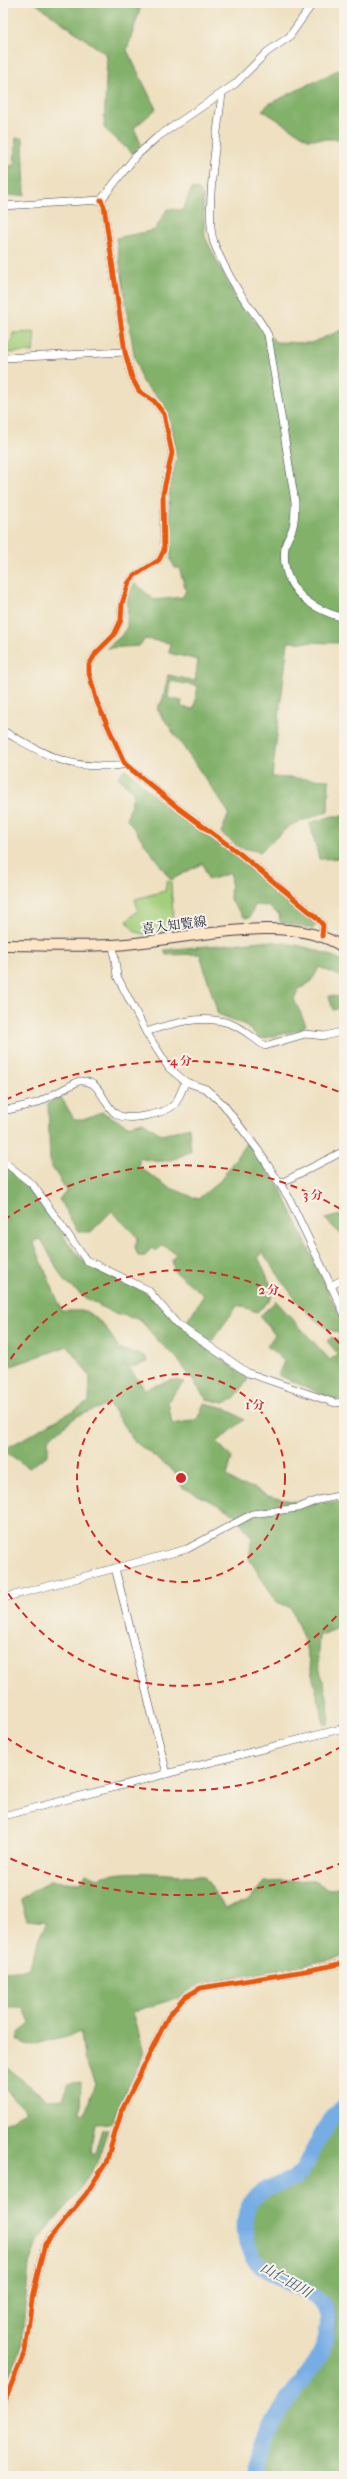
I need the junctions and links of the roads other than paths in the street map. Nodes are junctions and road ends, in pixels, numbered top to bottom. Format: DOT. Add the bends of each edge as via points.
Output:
graph roads {
  1 [pos="313,3"];
  2 [pos="222,94"];
  3 [pos="101,200"];
  4 [pos="3,206"];
  5 [pos="125,352"];
  6 [pos="3,358"];
  7 [pos="344,618"];
  8 [pos="3,731"];
  9 [pos="125,764"];
  10 [pos="322,936"];
  11 [pos="3,945"];
  12 [pos="113,945"];
  13 [pos="344,948"];
  14 [pos="344,1031"];
  15 [pos="146,1032"];
  16 [pos="186,1082"];
  17 [pos="3,1111"];
  18 [pos="344,1151"];
  19 [pos="3,1161"];
  20 [pos="281,1183"];
  21 [pos="344,1279"];
  22 [pos="330,1286"];
  23 [pos="344,1313"];
  24 [pos="344,1402"];
  25 [pos="344,1495"];
  26 [pos="115,1568"];
  27 [pos="3,1598"];
  28 [pos="344,1728"];
  29 [pos="167,1774"];
  30 [pos="3,1816"];
  31 [pos="344,1963"];
  32 [pos="3,2405"];
  1 -- 2 [label="street" via="290,37 267,52"];
  2 -- 3 [label="street" via="156,138 135,158"];
  2 -- 7 [label="street" via="212,184 211,226 214,242 228,270 268,335 295,502 294,526 285,546 285,567 298,595 315,607"];
  3 -- 4 [label="street"];
  3 -- 5 [label="street" via="104,206"];
  5 -- 6 [label="street"];
  5 -- 9 [label="street" via="138,391 154,401 164,414 172,453 163,494 164,550 159,560 129,582 122,604 121,620 114,635 96,653 89,665 97,702"];
  8 -- 9 [label="street" via="61,762 80,766"];
  9 -- 10 [label="street" via="316,917 323,925"];
  10 -- 12 [label="main road, 喜入知覧線" via="296,930 269,929"];
  10 -- 13 [label="main road, 喜入知覧線"];
  11 -- 12 [label="main road, 喜入知覧線"];
  12 -- 15 [label="street" via="117,976"];
  14 -- 15 [label="street" via="325,1036 305,1034 265,1046 232,1024 212,1019 168,1025"];
  15 -- 16 [label="street" via="169,1068"];
  16 -- 17 [label="street" via="175,1104 141,1117 125,1118 115,1113 93,1083 86,1081 79,1081 37,1103"];
  16 -- 20 [label="street" via="206,1089 223,1104"];
  18 -- 20 [label="street"];
  19 -- 24 [label="street" via="33,1185 86,1260 148,1290 177,1324 248,1373 335,1404"];
  20 -- 22 [label="street"];
  21 -- 22 [label="street"];
  22 -- 23 [label="street"];
  25 -- 26 [label="street" via="318,1500 298,1508 252,1514 187,1549"];
  26 -- 27 [label="street"];
  26 -- 29 [label="street"];
  28 -- 29 [label="street"];
  29 -- 30 [label="street"];
  31 -- 32 [label="street" via="201,1988 185,1997 168,2017 122,2110 106,2163 86,2194 45,2244 33,2293 25,2351"];
}
